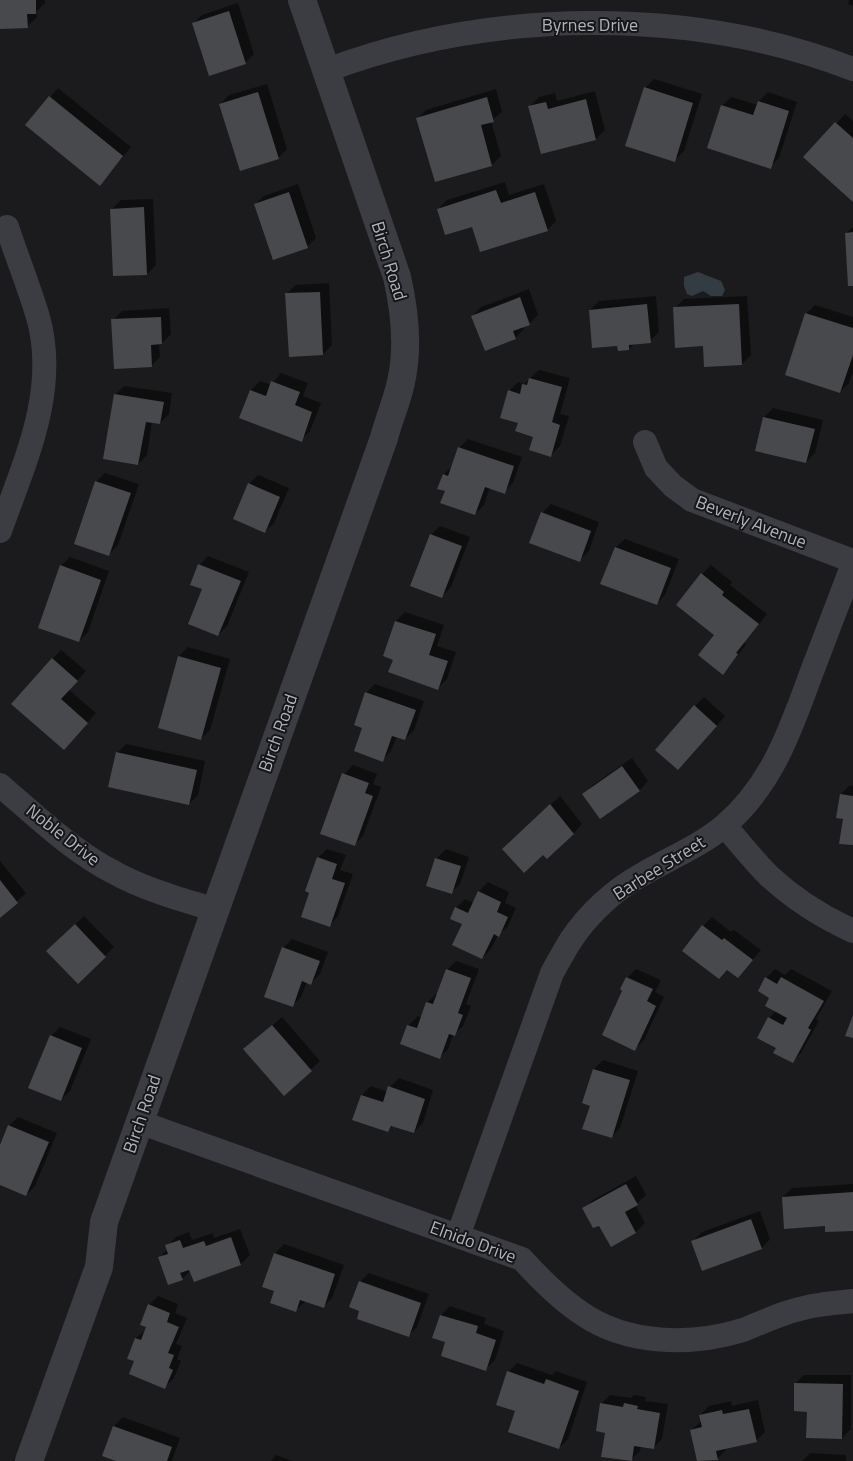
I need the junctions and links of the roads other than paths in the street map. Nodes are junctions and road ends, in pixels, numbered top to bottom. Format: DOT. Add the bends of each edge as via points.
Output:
graph roads {
  1 [pos="302,0"];
  2 [pos="853,69"];
  3 [pos="327,70"];
  4 [pos="7,227"];
  5 [pos="645,442"];
  6 [pos="0,531"];
  7 [pos="853,563"];
  8 [pos="0,785"];
  9 [pos="724,826"];
  10 [pos="215,910"];
  11 [pos="853,932"];
  12 [pos="139,1122"];
  13 [pos="458,1236"];
  14 [pos="853,1301"];
  15 [pos="29,1461"];
  1 -- 3 [label="street, Birch Road"];
  2 -- 3 [label="street, Byrnes Drive" via="798,50 737,36 606,23 542,24 474,32 406,46"];
  3 -- 10 [label="street, Birch Road" via="397,277 404,306 406,345 401,382 380,447"];
  4 -- 6 [label="street" via="38,319 44,356 44,391 37,427"];
  5 -- 7 [label="street, Beverly Avenue" via="656,468 672,486 692,500"];
  7 -- 9 [label="street, Barbee Street" via="788,737 774,766 752,798"];
  8 -- 10 [label="street, Noble Drive" via="78,851 114,873 149,889"];
  9 -- 11 [label="street" via="768,875 796,899"];
  9 -- 13 [label="street, Barbee Street" via="703,842 622,887 595,911 572,939 552,973"];
  10 -- 12 [label="street, Birch Road"];
  12 -- 13 [label="street, Elnido Drive"];
  12 -- 15 [label="street, Birch Road" via="104,1222 100,1267"];
  13 -- 14 [label="street, Elnido Drive" via="522,1259 554,1292 582,1314 638,1336 670,1341 709,1339 791,1311"];
}
